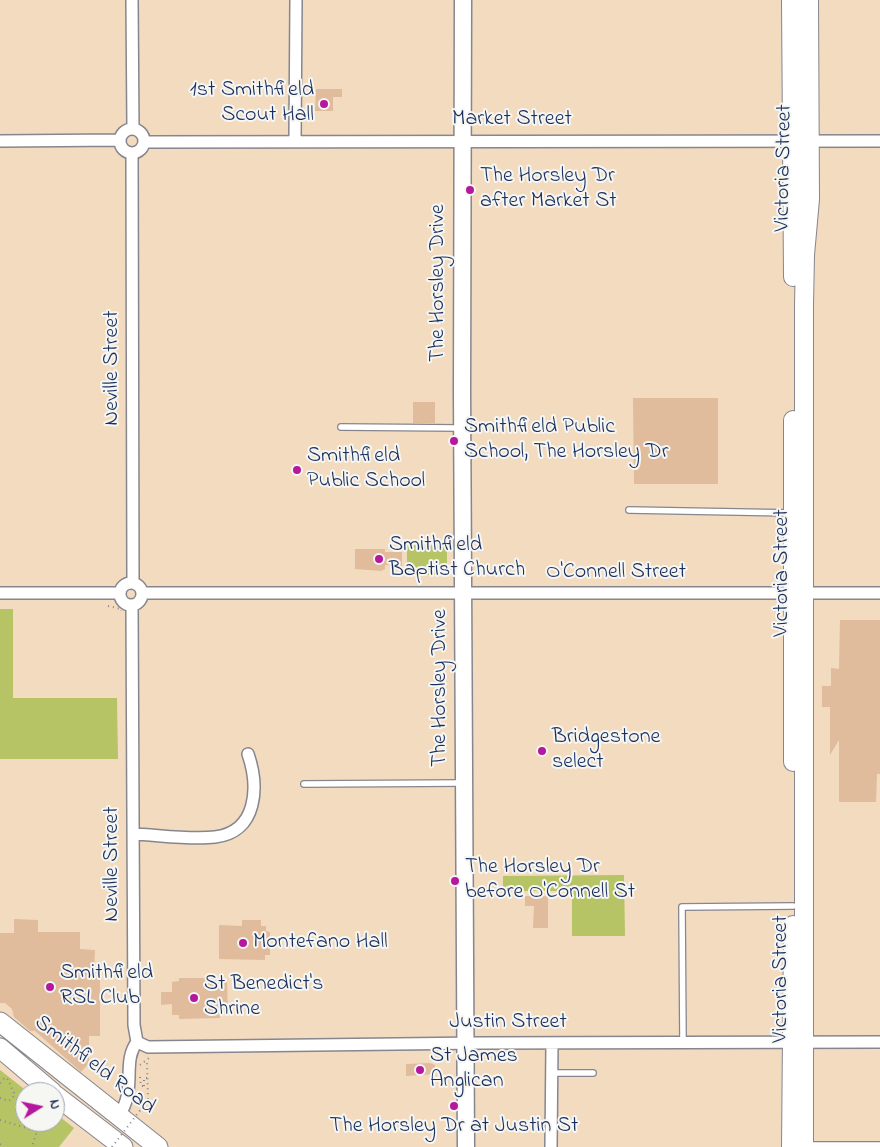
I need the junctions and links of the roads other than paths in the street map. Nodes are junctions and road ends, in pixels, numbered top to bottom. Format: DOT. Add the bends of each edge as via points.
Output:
graph roads {
  1 [pos="132,0"];
  2 [pos="296,0"];
  3 [pos="463,0"];
  4 [pos="791,0"];
  5 [pos="809,0"];
  6 [pos="133,129"];
  7 [pos="0,140"];
  8 [pos="120,140"];
  9 [pos="295,140"];
  10 [pos="462,140"];
  11 [pos="791,141"];
  12 [pos="810,141"];
  13 [pos="880,141"];
  14 [pos="145,142"];
  15 [pos="132,154"];
  16 [pos="341,427"];
  17 [pos="462,428"];
  18 [pos="629,510"];
  19 [pos="792,513"];
  20 [pos="133,583"];
  21 [pos="0,593"];
  22 [pos="120,593"];
  23 [pos="143,593"];
  24 [pos="464,593"];
  25 [pos="880,593"];
  26 [pos="799,594"];
  27 [pos="132,606"];
  28 [pos="248,754"];
  29 [pos="464,783"];
  30 [pos="304,784"];
  31 [pos="133,834"];
  32 [pos="793,906"];
  33 [pos="0,1022"];
  34 [pos="137,1042"];
  35 [pos="880,1042"];
  36 [pos="465,1043"];
  37 [pos="552,1043"];
  38 [pos="683,1043"];
  39 [pos="798,1043"];
  40 [pos="0,1048"];
  41 [pos="552,1073"];
  42 [pos="593,1073"];
  43 [pos="40,1082"];
  44 [pos="65,1103"];
  45 [pos="118,1117"];
  46 [pos="465,1143"];
  47 [pos="880,1145"];
  48 [pos="800,1146"];
  49 [pos="123,1147"];
  50 [pos="158,1147"];
  51 [pos="551,1147"];
  1 -- 6 [label="street"];
  2 -- 9 [label="street"];
  3 -- 10 [label="main road, The Horsley Drive"];
  4 -- 11 [label="main road, Victoria Street"];
  5 -- 12 [label="main road, Victoria Street"];
  6 -- 8 [label="street" via="124,132"];
  6 -- 14 [label="street" via="141,133"];
  7 -- 8 [label="street"];
  8 -- 15 [label="street" via="124,150"];
  9 -- 10 [label="street, Market Street"];
  9 -- 14 [label="street, Market Street"];
  10 -- 11 [label="street, Market Street"];
  10 -- 17 [label="main road, The Horsley Drive"];
  11 -- 12 [label="street, Market Street"];
  11 -- 19 [label="main road, Victoria Street"];
  12 -- 13 [label="street, Market Street"];
  12 -- 26 [label="main road, Victoria Street"];
  14 -- 15 [label="street" via="141,150"];
  15 -- 20 [label="street, Neville Street"];
  16 -- 17 [label="lane"];
  17 -- 24 [label="main road, The Horsley Drive"];
  18 -- 19 [label="lane"];
  19 -- 26 [label="main road, Victoria Street"];
  20 -- 22 [label="street" via="124,586"];
  20 -- 23 [label="street" via="139,585"];
  21 -- 22 [label="street"];
  22 -- 27 [label="street" via="124,603"];
  23 -- 24 [label="street, O'Connell Street"];
  23 -- 27 [label="street" via="141,601"];
  24 -- 26 [label="street, O'Connell Street"];
  24 -- 29 [label="main road, The Horsley Drive"];
  25 -- 26 [label="street, O'Connell Street"];
  26 -- 32 [label="main road, Victoria Street"];
  26 -- 39 [label="main road, Victoria Street"];
  27 -- 31 [label="street, Neville Street"];
  28 -- 31 [label="street" via="255,773 255,791 252,808 241,824 215,837"];
  29 -- 30 [label="lane"];
  29 -- 36 [label="main road, The Horsley Drive"];
  31 -- 34 [label="street, Neville Street" via="134,1025"];
  32 -- 38 [label="lane" via="682,908"];
  32 -- 39 [label="main road, Victoria Street"];
  33 -- 45 [label="highway, Smithfield Road"];
  34 -- 36 [label="street, Justin Street" via="148,1047"];
  34 -- 45 [label="street, Neville Street" via="130,1057 130,1091"];
  35 -- 39 [label="street, Justin Street"];
  36 -- 37 [label="street, Justin Street"];
  36 -- 46 [label="main road, The Horsley Drive"];
  37 -- 38 [label="street, Justin Street"];
  37 -- 41 [label="street"];
  38 -- 39 [label="street, Justin Street"];
  39 -- 48 [label="main road, Victoria Street"];
  40 -- 43 [label="highway, Smithfield Road"];
  41 -- 42 [label="lane"];
  41 -- 51 [label="street"];
  44 -- 49 [label="highway, Smithfield Road"];
  45 -- 50 [label="highway, Smithfield Road"];
  47 -- 48 [label="lane"];
}
